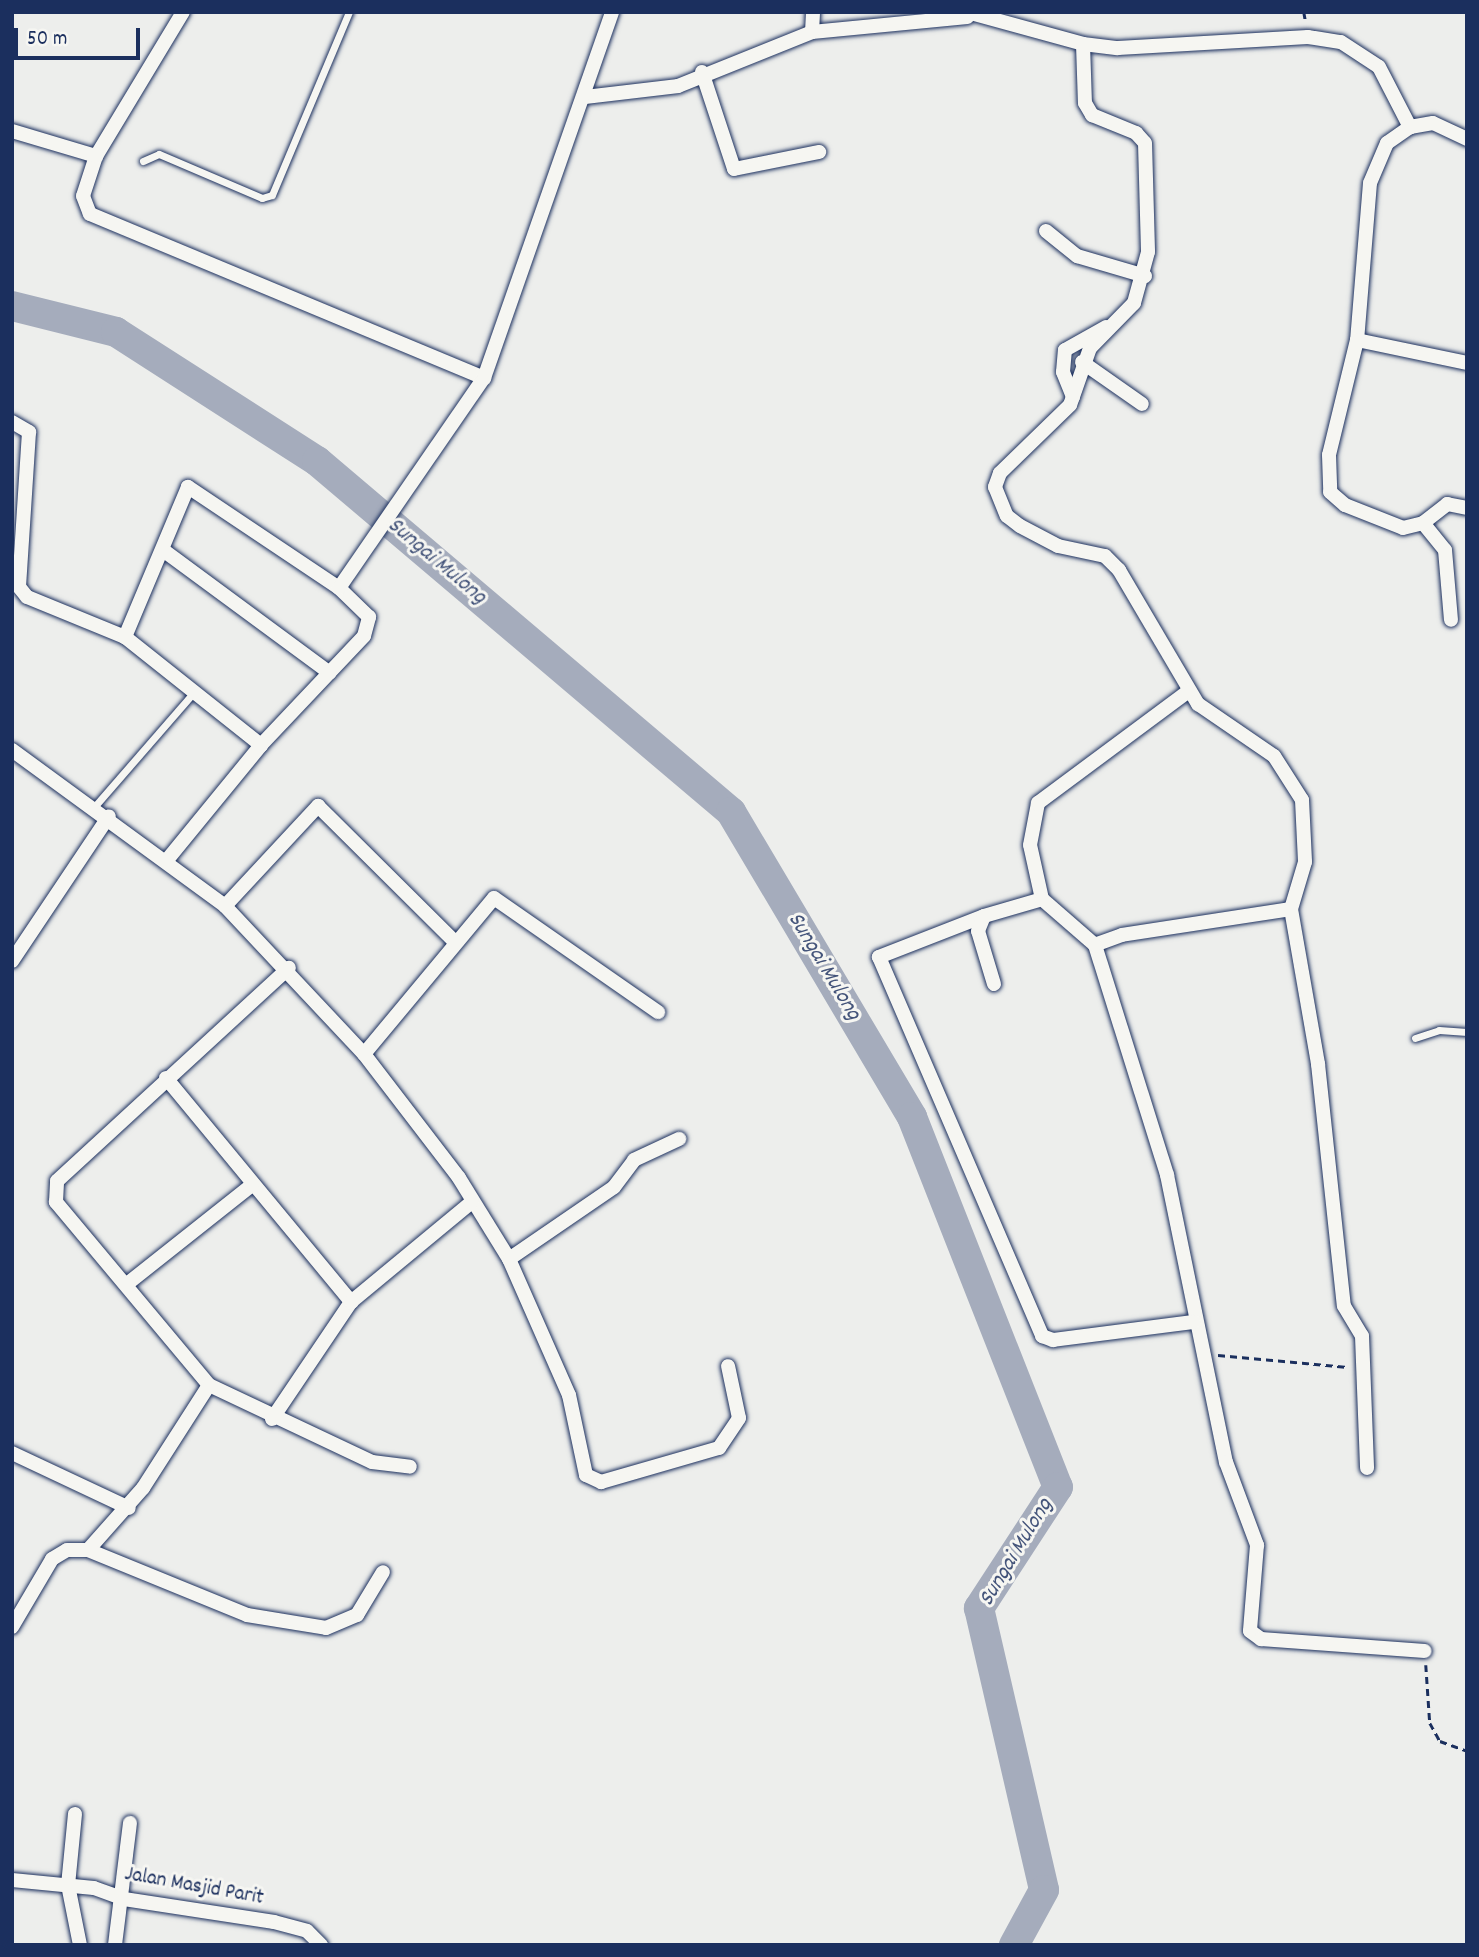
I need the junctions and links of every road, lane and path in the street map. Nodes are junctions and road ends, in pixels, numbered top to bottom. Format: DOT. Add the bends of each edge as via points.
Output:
graph roads {
  1 [pos="183,12"];
  2 [pos="349,12"];
  3 [pos="612,12"];
  4 [pos="813,12"];
  5 [pos="967,15"];
  6 [pos="812,32"];
  7 [pos="1083,44"];
  8 [pos="702,72"];
  9 [pos="584,97"];
  10 [pos="1410,127"];
  11 [pos="12,131"];
  12 [pos="1467,139"];
  13 [pos="819,152"];
  14 [pos="96,156"];
  15 [pos="143,161"];
  16 [pos="1046,231"];
  17 [pos="1145,276"];
  18 [pos="1112,325"];
  19 [pos="1357,340"];
  20 [pos="1082,362"];
  21 [pos="1467,363"];
  22 [pos="484,379"];
  23 [pos="1073,397"];
  24 [pos="1142,404"];
  25 [pos="12,422"];
  26 [pos="1467,508"];
  27 [pos="1423,523"];
  28 [pos="17,547"];
  29 [pos="163,550"];
  30 [pos="339,588"];
  31 [pos="1451,620"];
  32 [pos="125,637"];
  33 [pos="330,673"];
  34 [pos="1189,691"];
  35 [pos="194,692"];
  36 [pos="261,745"];
  37 [pos="12,750"];
  38 [pos="96,806"];
  39 [pos="109,817"];
  40 [pos="167,860"];
  41 [pos="1042,898"];
  42 [pos="225,906"];
  43 [pos="1291,909"];
  44 [pos="984,916"];
  45 [pos="454,941"];
  46 [pos="1095,945"];
  47 [pos="12,961"];
  48 [pos="289,968"];
  49 [pos="994,985"];
  50 [pos="658,1012"];
  51 [pos="1467,1032"];
  52 [pos="1415,1038"];
  53 [pos="364,1054"];
  54 [pos="166,1078"];
  55 [pos="679,1139"];
  56 [pos="251,1185"];
  57 [pos="472,1202"];
  58 [pos="509,1259"];
  59 [pos="127,1284"];
  60 [pos="351,1302"];
  61 [pos="1195,1322"];
  62 [pos="1201,1356"];
  63 [pos="728,1366"];
  64 [pos="1360,1367"];
  65 [pos="209,1385"];
  66 [pos="272,1419"];
  67 [pos="12,1453"];
  68 [pos="410,1467"];
  69 [pos="1367,1468"];
  70 [pos="128,1508"];
  71 [pos="88,1550"];
  72 [pos="383,1572"];
  73 [pos="12,1627"];
  74 [pos="1425,1651"];
  75 [pos="1467,1751"];
  76 [pos="75,1814"];
  77 [pos="130,1823"];
  78 [pos="12,1880"];
  79 [pos="68,1885"];
  80 [pos="124,1899"];
  81 [pos="80,1945"];
  82 [pos="115,1945"];
  83 [pos="321,1945"];
  1 -- 14 [label="street"];
  2 -- 15 [label="lane" via="272,195 262,198 159,154"];
  3 -- 9 [label="street"];
  4 -- 6 [label="street"];
  5 -- 6 [label="street"];
  5 -- 7 [label="street"];
  6 -- 8 [label="street"];
  7 -- 10 [label="street" via="1118,48 1308,37 1340,42 1379,67"];
  7 -- 17 [label="street" via="1092,115 1145,143 1150,193"];
  8 -- 9 [label="street" via="678,86"];
  8 -- 13 [label="street" via="734,169"];
  9 -- 22 [label="street"];
  10 -- 12 [label="street" via="1433,123"];
  10 -- 19 [label="street" via="1387,143 1370,183"];
  11 -- 14 [label="street"];
  14 -- 22 [label="street" via="83,196 89,214"];
  16 -- 17 [label="street" via="1077,256"];
  17 -- 18 [label="street" via="1134,303"];
  18 -- 20 [label="street"];
  18 -- 23 [label="street" via="1065,351 1063,372"];
  19 -- 21 [label="street"];
  19 -- 27 [label="street" via="1329,455 1331,492 1389,525"];
  20 -- 23 [label="street"];
  20 -- 24 [label="street"];
  22 -- 30 [label="street" via="391,506"];
  23 -- 34 [label="street" via="1000,473 999,500 1007,516 1039,538 1105,556 1119,570"];
  25 -- 28 [label="street" via="29,432"];
  26 -- 27 [label="street" via="1447,504"];
  27 -- 31 [label="street" via="1445,550"];
  28 -- 32 [label="street" via="19,587 27,597"];
  29 -- 30 [label="street" via="188,487"];
  29 -- 32 [label="street"];
  29 -- 33 [label="street"];
  30 -- 33 [label="street" via="364,608 369,629"];
  32 -- 35 [label="street"];
  33 -- 36 [label="street"];
  34 -- 41 [label="street" via="1038,803 1030,845"];
  34 -- 43 [label="street" via="1217,722 1274,756 1291,775 1307,828 1303,880"];
  35 -- 36 [label="street"];
  35 -- 38 [label="lane"];
  36 -- 40 [label="street"];
  37 -- 38 [label="street"];
  38 -- 39 [label="street"];
  39 -- 40 [label="street"];
  39 -- 47 [label="street"];
  40 -- 42 [label="street"];
  41 -- 44 [label="street"];
  41 -- 46 [label="street"];
  42 -- 45 [label="street" via="318,806"];
  42 -- 48 [label="street"];
  43 -- 46 [label="street" via="1122,935"];
  43 -- 64 [label="street" via="1318,1064 1344,1306 1362,1336"];
  44 -- 49 [label="street" via="978,931"];
  44 -- 61 [label="street" via="879,957 1042,1336 1054,1340"];
  45 -- 50 [label="street" via="494,898"];
  45 -- 53 [label="street"];
  46 -- 61 [label="street" via="1167,1175"];
  48 -- 53 [label="street"];
  48 -- 54 [label="street"];
  51 -- 52 [label="lane" via="1439,1030"];
  53 -- 57 [label="street"];
  54 -- 56 [label="street"];
  54 -- 59 [label="street" via="57,1181 56,1202"];
  55 -- 58 [label="street" via="635,1160 614,1187"];
  56 -- 59 [label="street"];
  56 -- 60 [label="street"];
  57 -- 58 [label="street"];
  57 -- 60 [label="street"];
  58 -- 63 [label="street" via="569,1395 586,1475 594,1481 719,1448 739,1418"];
  59 -- 65 [label="street"];
  60 -- 66 [label="street"];
  61 -- 62 [label="street"];
  62 -- 64 [label="path"];
  62 -- 74 [label="street" via="1226,1462 1257,1545 1250,1631 1261,1639"];
  64 -- 69 [label="street"];
  65 -- 66 [label="street"];
  65 -- 70 [label="street"];
  66 -- 68 [label="street" via="372,1462"];
  67 -- 70 [label="street"];
  70 -- 71 [label="street"];
  71 -- 72 [label="street" via="247,1615 327,1628 357,1615"];
  71 -- 73 [label="street" via="52,1559"];
  74 -- 75 [label="path" via="1430,1723 1440,1741"];
  76 -- 79 [label="street"];
  77 -- 80 [label="street"];
  78 -- 79 [label="street, Jalan Masjid Parit"];
  79 -- 80 [label="street, Jalan Masjid Parit"];
  79 -- 81 [label="street"];
  80 -- 82 [label="street"];
  80 -- 83 [label="street, Jalan Masjid Parit" via="274,1922 307,1931"];
}
